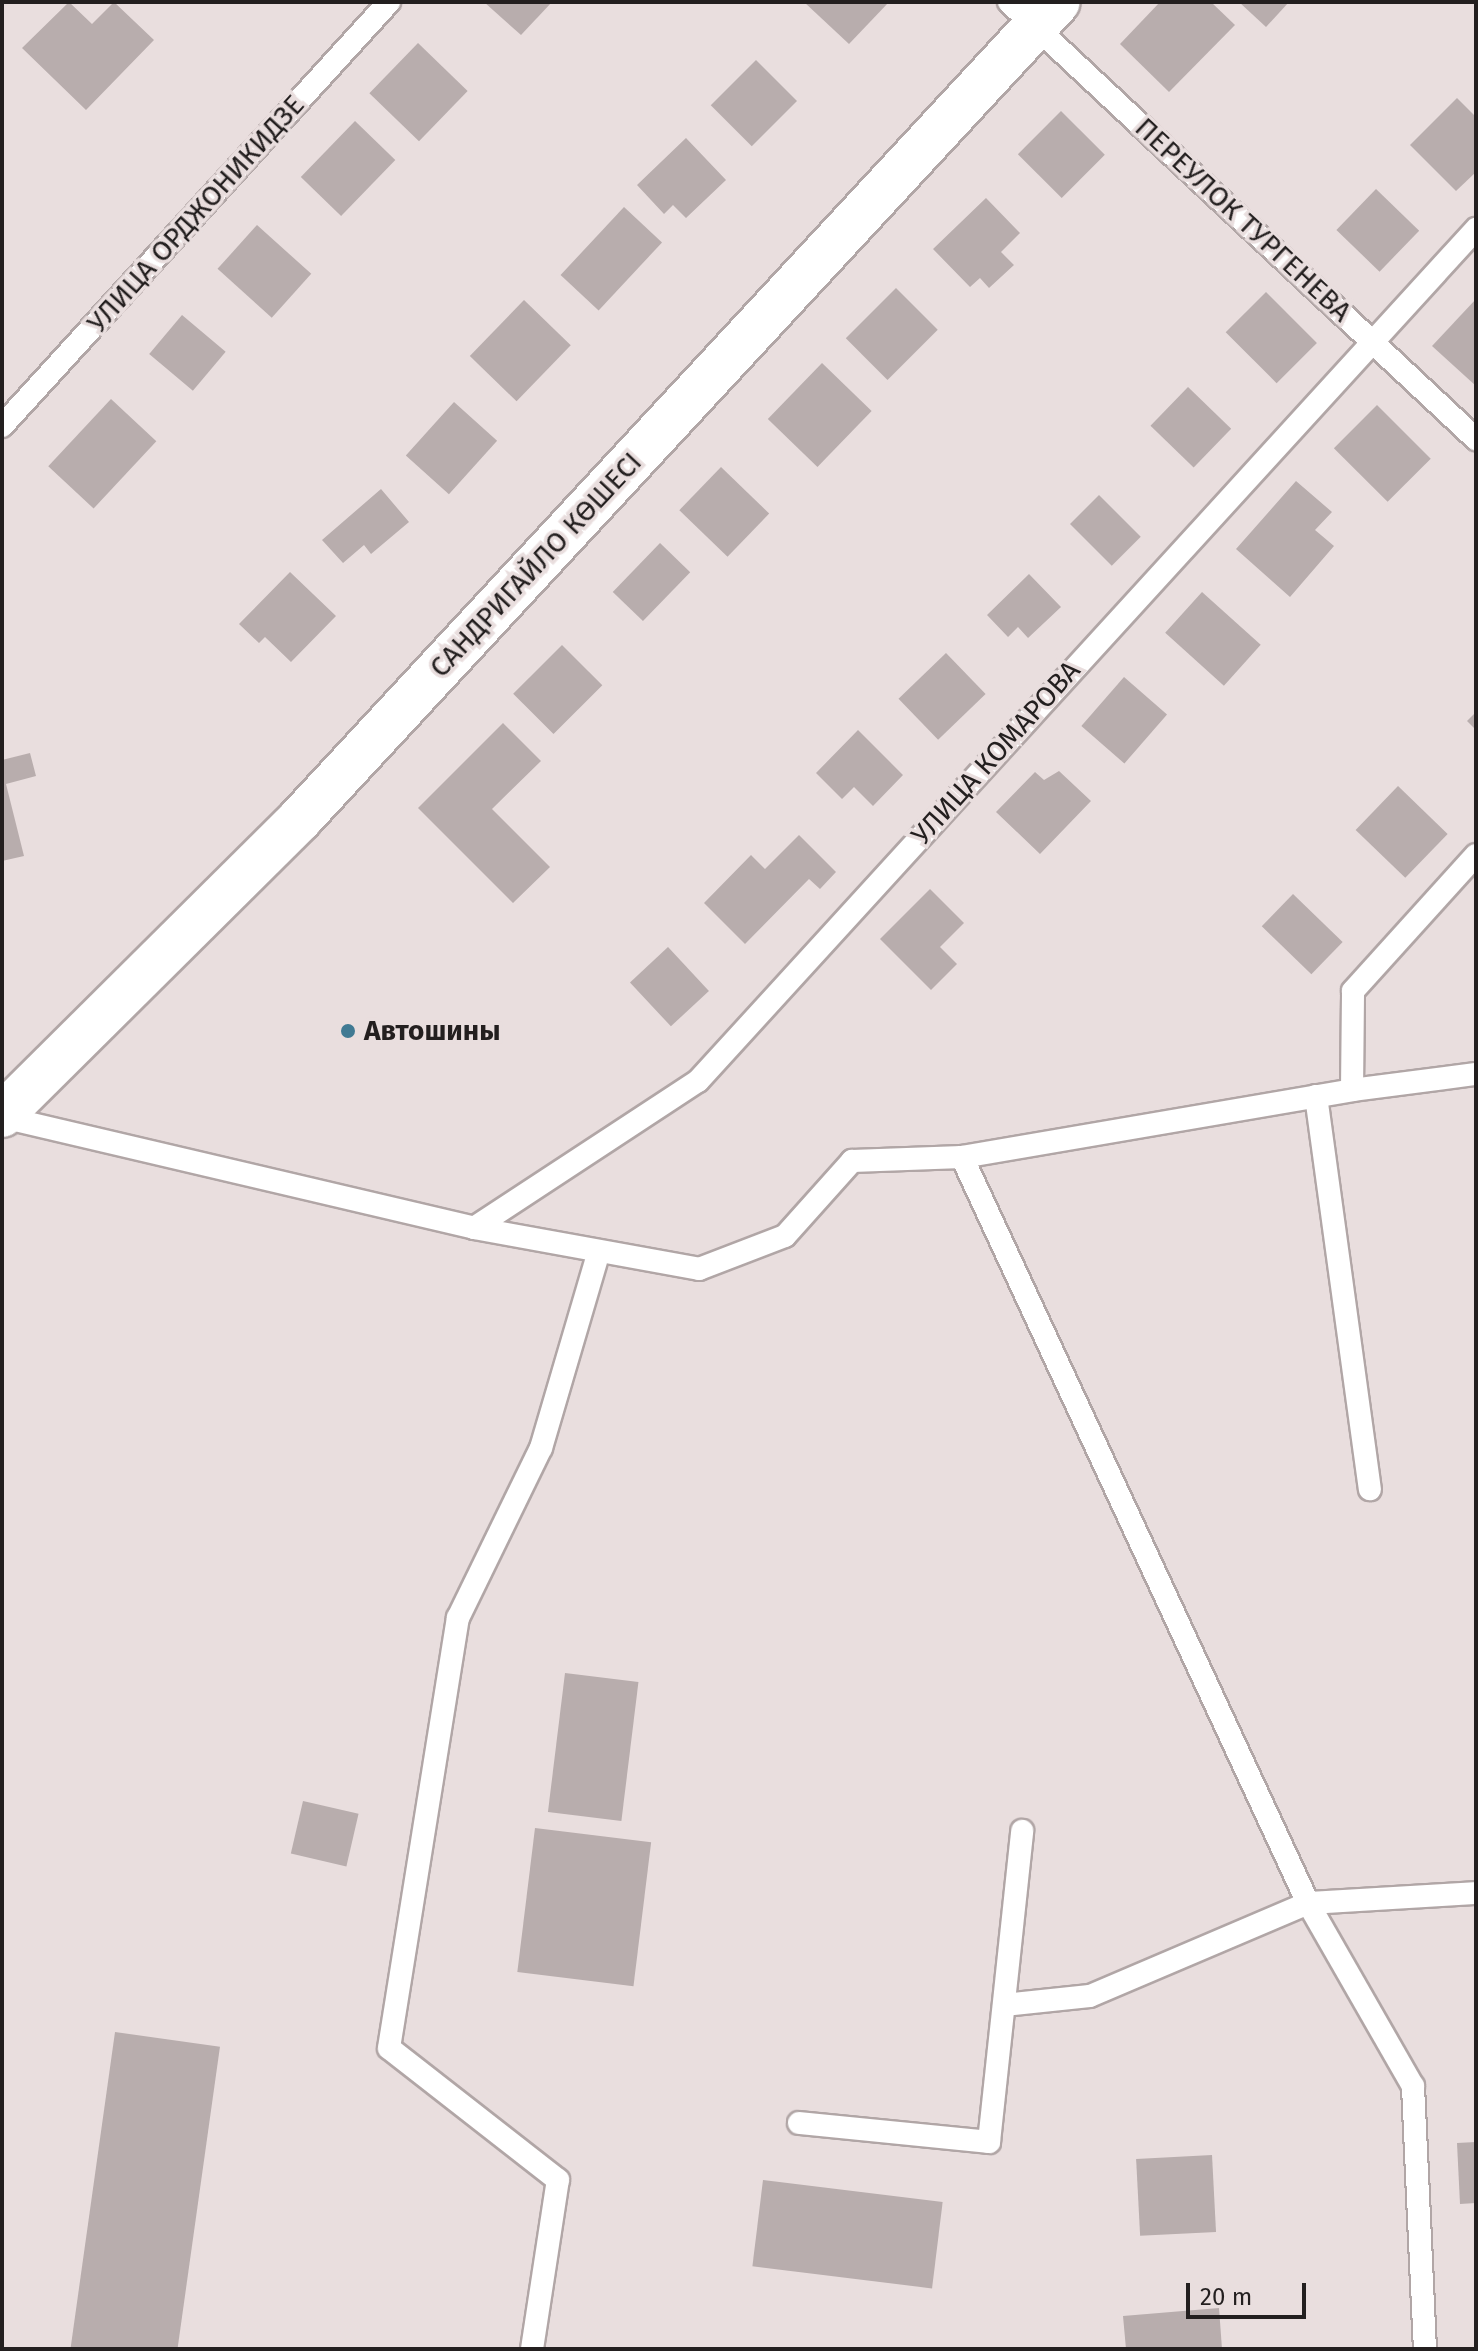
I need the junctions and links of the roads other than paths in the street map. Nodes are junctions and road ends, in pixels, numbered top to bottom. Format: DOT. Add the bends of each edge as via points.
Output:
graph roads {
  1 [pos="389,2"];
  2 [pos="1034,10"];
  3 [pos="1476,229"];
  4 [pos="1371,340"];
  5 [pos="2,426"];
  6 [pos="1476,439"];
  7 [pos="1476,855"];
  8 [pos="1476,1074"];
  9 [pos="1352,1090"];
  10 [pos="1316,1096"];
  11 [pos="2,1116"];
  12 [pos="962,1157"];
  13 [pos="474,1228"];
  14 [pos="599,1251"];
  15 [pos="1370,1489"];
  16 [pos="1022,1831"];
  17 [pos="1476,1893"];
  18 [pos="1308,1903"];
  19 [pos="1004,2005"];
  20 [pos="799,2123"];
  21 [pos="532,2349"];
  22 [pos="1425,2349"];
  1 -- 5 [label="lane, УЛИЦА ОРДЖОНИКИДЗЕ"];
  2 -- 4 [label="lane, ПЕРЕУЛОК ТУРГЕНЕВА"];
  2 -- 11 [label="street, САНДРИГАЙЛО КӨШЕСІ" via="300,819"];
  3 -- 4 [label="lane, УЛИЦА КОМАРОВА"];
  4 -- 6 [label="lane, ПЕРЕУЛОК ТУРГЕНЕВА"];
  4 -- 13 [label="lane, УЛИЦА КОМАРОВА" via="698,1081"];
  7 -- 9 [label="lane" via="1353,991"];
  8 -- 9 [label="lane"];
  9 -- 10 [label="lane"];
  10 -- 12 [label="lane"];
  10 -- 15 [label="lane"];
  11 -- 13 [label="lane"];
  12 -- 14 [label="lane" via="852,1161 785,1236 699,1269"];
  12 -- 18 [label="lane"];
  13 -- 14 [label="lane"];
  14 -- 21 [label="lane" via="541,1448 458,1618 389,2048 558,2180"];
  16 -- 19 [label="lane"];
  17 -- 18 [label="lane"];
  18 -- 19 [label="lane" via="1090,1996"];
  18 -- 22 [label="lane" via="1413,2086"];
  19 -- 20 [label="lane" via="989,2142"];
}
